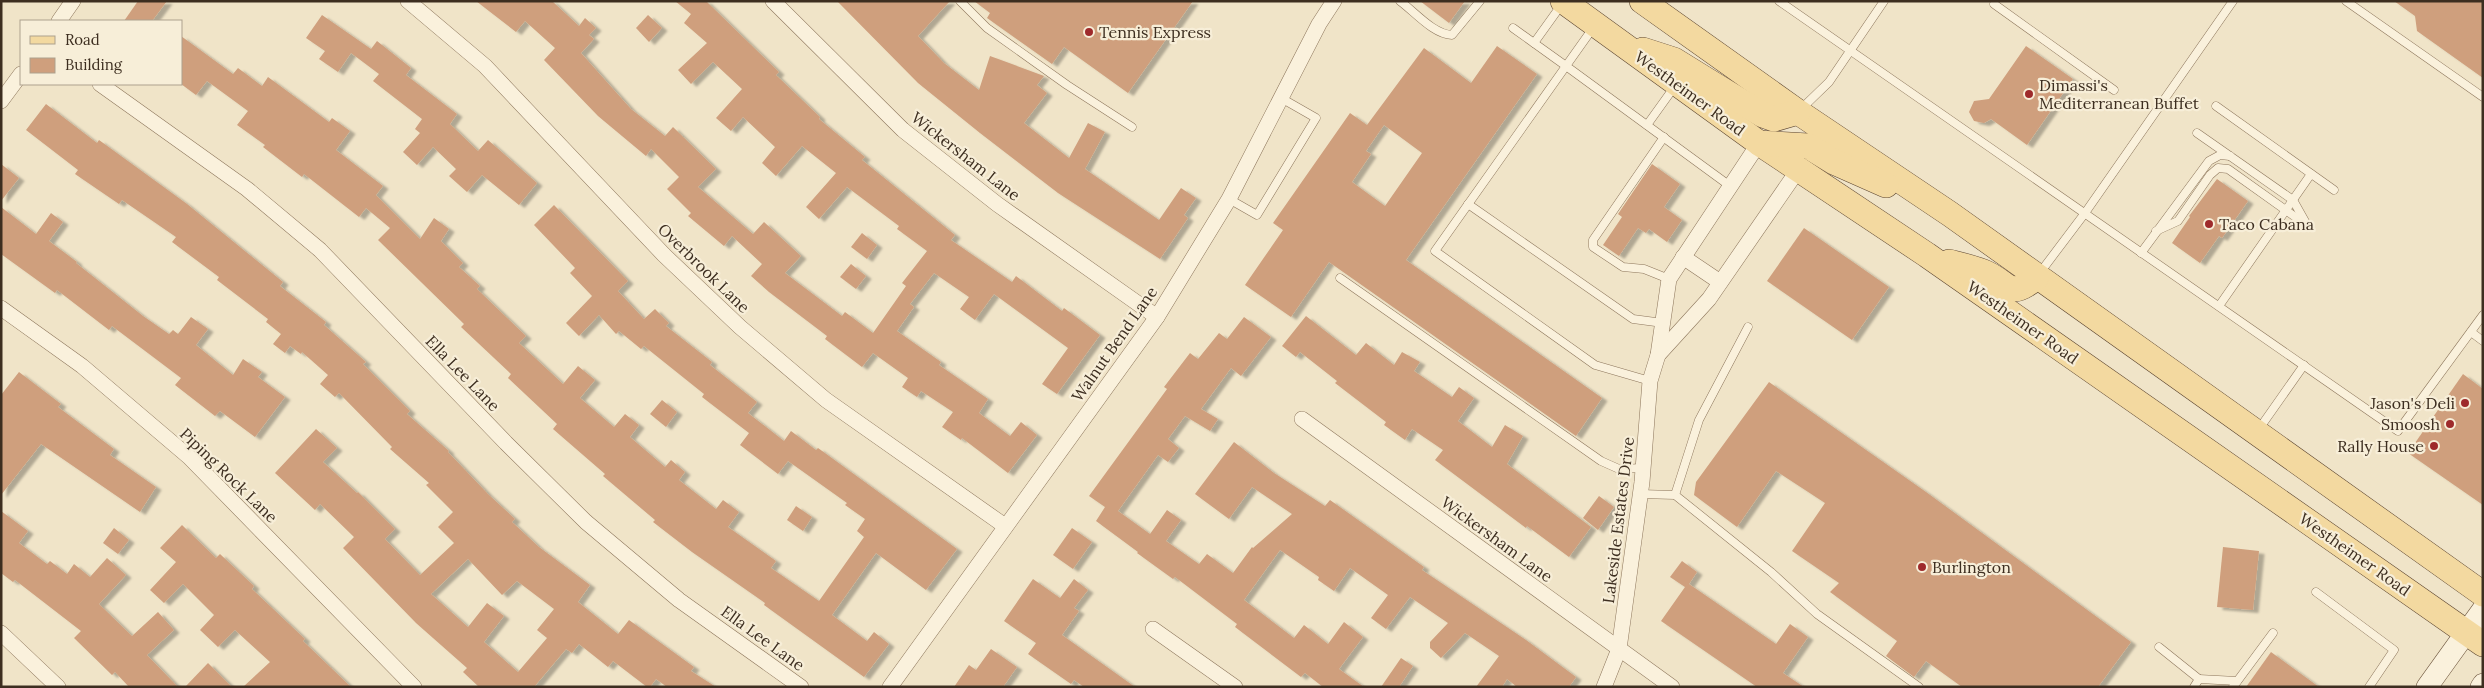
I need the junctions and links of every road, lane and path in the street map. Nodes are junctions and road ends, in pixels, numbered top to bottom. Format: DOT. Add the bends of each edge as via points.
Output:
graph roads {
  1 [pos="73,1"];
  2 [pos="408,1"];
  3 [pos="773,1"];
  4 [pos="960,1"];
  5 [pos="1334,1"];
  6 [pos="1400,1"];
  7 [pos="1480,1"];
  8 [pos="1642,1"];
  9 [pos="1779,1"];
  10 [pos="1884,1"];
  11 [pos="2234,1"];
  12 [pos="2346,1"];
  13 [pos="1564,2"];
  14 [pos="1994,4"];
  15 [pos="60,20"];
  16 [pos="1595,24"];
  17 [pos="1513,28"];
  18 [pos="1534,43"];
  19 [pos="1621,43"];
  20 [pos="1850,51"];
  21 [pos="1566,66"];
  22 [pos="20,75"];
  23 [pos="1677,83"];
  24 [pos="101,85"];
  25 [pos="2114,90"];
  26 [pos="2483,97"];
  27 [pos="1281,98"];
  28 [pos="1,101"];
  29 [pos="2216,106"];
  30 [pos="1798,112"];
  31 [pos="1647,125"];
  32 [pos="1132,127"];
  33 [pos="2197,133"];
  34 [pos="1664,137"];
  35 [pos="1759,143"];
  36 [pos="2232,157"];
  37 [pos="1798,170"];
  38 [pos="2311,174"];
  39 [pos="1730,186"];
  40 [pos="2334,190"];
  41 [pos="1229,200"];
  42 [pos="2293,200"];
  43 [pos="1468,204"];
  44 [pos="2285,211"];
  45 [pos="2085,213"];
  46 [pos="1950,214"];
  47 [pos="2156,231"];
  48 [pos="2141,253"];
  49 [pos="1927,255"];
  50 [pos="1683,257"];
  51 [pos="1340,278"];
  52 [pos="2036,278"];
  53 [pos="1670,279"];
  54 [pos="1720,282"];
  55 [pos="2219,306"];
  56 [pos="1,308"];
  57 [pos="2483,316"];
  58 [pos="1156,317"];
  59 [pos="1663,323"];
  60 [pos="1748,326"];
  61 [pos="2471,332"];
  62 [pos="2483,341"];
  63 [pos="1658,355"];
  64 [pos="2304,365"];
  65 [pos="1650,381"];
  66 [pos="1302,419"];
  67 [pos="2256,433"];
  68 [pos="1643,468"];
  69 [pos="1640,494"];
  70 [pos="1675,495"];
  71 [pos="1005,526"];
  72 [pos="2316,592"];
  73 [pos="2483,594"];
  74 [pos="2483,609"];
  75 [pos="1153,628"];
  76 [pos="1,633"];
  77 [pos="2273,633"];
  78 [pos="2474,638"];
  79 [pos="2159,648"];
  80 [pos="1619,649"];
  81 [pos="2199,679"];
  82 [pos="2235,684"];
  83 [pos="58,687"];
  84 [pos="414,687"];
  85 [pos="801,687"];
  86 [pos="890,687"];
  87 [pos="1235,687"];
  88 [pos="1604,687"];
  89 [pos="1672,687"];
  90 [pos="1919,687"];
  91 [pos="2194,687"];
  92 [pos="2369,687"];
  93 [pos="2427,687"];
  1 -- 15 [label="street"];
  2 -- 71 [label="street, Overbrook Lane" via="485,66 664,255 740,327 826,400"];
  3 -- 58 [label="street, Wickersham Lane" via="903,130 997,204"];
  4 -- 32 [label="lane" via="987,28"];
  5 -- 27 [label="street, Walnut Bend Lane"];
  6 -- 7 [label="lane" via="1434,28 1452,34"];
  8 -- 30 [label="main road"];
  9 -- 20 [label="lane"];
  10 -- 20 [label="lane"];
  11 -- 45 [label="lane"];
  12 -- 26 [label="lane"];
  13 -- 16 [label="main road, Westheimer Road"];
  13 -- 18 [label="lane"];
  14 -- 25 [label="lane"];
  16 -- 19 [label="main road, Westheimer Road"];
  16 -- 21 [label="lane"];
  17 -- 18 [label="lane"];
  18 -- 21 [label="lane"];
  19 -- 23 [label="main road, Westheimer Road"];
  19 -- 30 [label="main road" via="1674,60 1763,115 1774,119"];
  20 -- 30 [label="lane" via="1830,82"];
  20 -- 45 [label="lane"];
  21 -- 31 [label="lane"];
  21 -- 43 [label="lane"];
  22 -- 28 [label="street"];
  23 -- 31 [label="lane"];
  23 -- 35 [label="main road, Westheimer Road"];
  24 -- 85 [label="street, Ella Lee Lane" via="247,189 320,250 586,522 679,600"];
  27 -- 41 [label="street, Walnut Bend Lane"];
  27 -- 41 [label="lane" via="1316,118 1257,215"];
  29 -- 38 [label="lane"];
  30 -- 46 [label="main road"];
  31 -- 34 [label="lane"];
  33 -- 36 [label="lane"];
  34 -- 39 [label="lane"];
  34 -- 53 [label="lane" via="1593,240 1593,247 1623,268 1644,269"];
  35 -- 37 [label="main road, Westheimer Road"];
  35 -- 39 [label="street, Lakeside Estates Drive"];
  35 -- 46 [label="main road" via="1808,146 1834,162"];
  36 -- 42 [label="lane"];
  36 -- 47 [label="lane" via="2220,155 2209,161"];
  37 -- 49 [label="main road, Westheimer Road"];
  37 -- 54 [label="street, Lakeside Estates Drive"];
  38 -- 40 [label="lane"];
  38 -- 42 [label="lane"];
  39 -- 50 [label="street, Lakeside Estates Drive"];
  41 -- 58 [label="street, Walnut Bend Lane"];
  42 -- 44 [label="lane"];
  42 -- 44 [label="lane" via="2308,226"];
  43 -- 59 [label="lane" via="1633,319"];
  43 -- 65 [label="lane" via="1435,251 1595,365"];
  44 -- 47 [label="lane" via="2228,169 2218,168 2178,221"];
  44 -- 55 [label="lane"];
  45 -- 48 [label="lane"];
  45 -- 52 [label="lane"];
  46 -- 52 [label="main road"];
  47 -- 48 [label="lane"];
  48 -- 55 [label="lane"];
  49 -- 52 [label="main road" via="1987,273 2012,290 2022,289"];
  49 -- 78 [label="main road, Westheimer Road"];
  50 -- 53 [label="street, Lakeside Estates Drive"];
  50 -- 54 [label="street"];
  51 -- 68 [label="lane" via="1601,461 1619,469"];
  52 -- 67 [label="main road"];
  53 -- 59 [label="street, Lakeside Estates Drive"];
  54 -- 63 [label="street, Lakeside Estates Drive" via="1709,299"];
  55 -- 64 [label="lane"];
  56 -- 84 [label="street, Piping Rock Lane" via="82,366 189,457"];
  57 -- 61 [label="lane"];
  58 -- 71 [label="street, Walnut Bend Lane"];
  59 -- 63 [label="street, Lakeside Estates Drive"];
  60 -- 70 [label="lane" via="1699,420"];
  61 -- 62 [label="lane"];
  61 -- 64 [label="lane" via="2398,431"];
  63 -- 65 [label="street, Lakeside Estates Drive"];
  64 -- 67 [label="lane"];
  65 -- 68 [label="street, Lakeside Estates Drive"];
  66 -- 80 [label="street, Wickersham Lane"];
  67 -- 73 [label="main road"];
  68 -- 69 [label="street, Lakeside Estates Drive"];
  69 -- 70 [label="lane"];
  69 -- 80 [label="street, Lakeside Estates Drive"];
  70 -- 90 [label="lane" via="1771,572 1816,614"];
  71 -- 86 [label="street, Walnut Bend Lane"];
  72 -- 92 [label="lane" via="2394,650"];
  74 -- 78 [label="main road"];
  75 -- 87 [label="street"];
  76 -- 83 [label="street"];
  77 -- 82 [label="lane"];
  78 -- 93 [label="main road"];
  79 -- 81 [label="lane"];
  80 -- 88 [label="street, Lakeside Estates Drive"];
  80 -- 89 [label="street, Wickersham Lane"];
  81 -- 82 [label="lane"];
  81 -- 91 [label="lane"];
}
